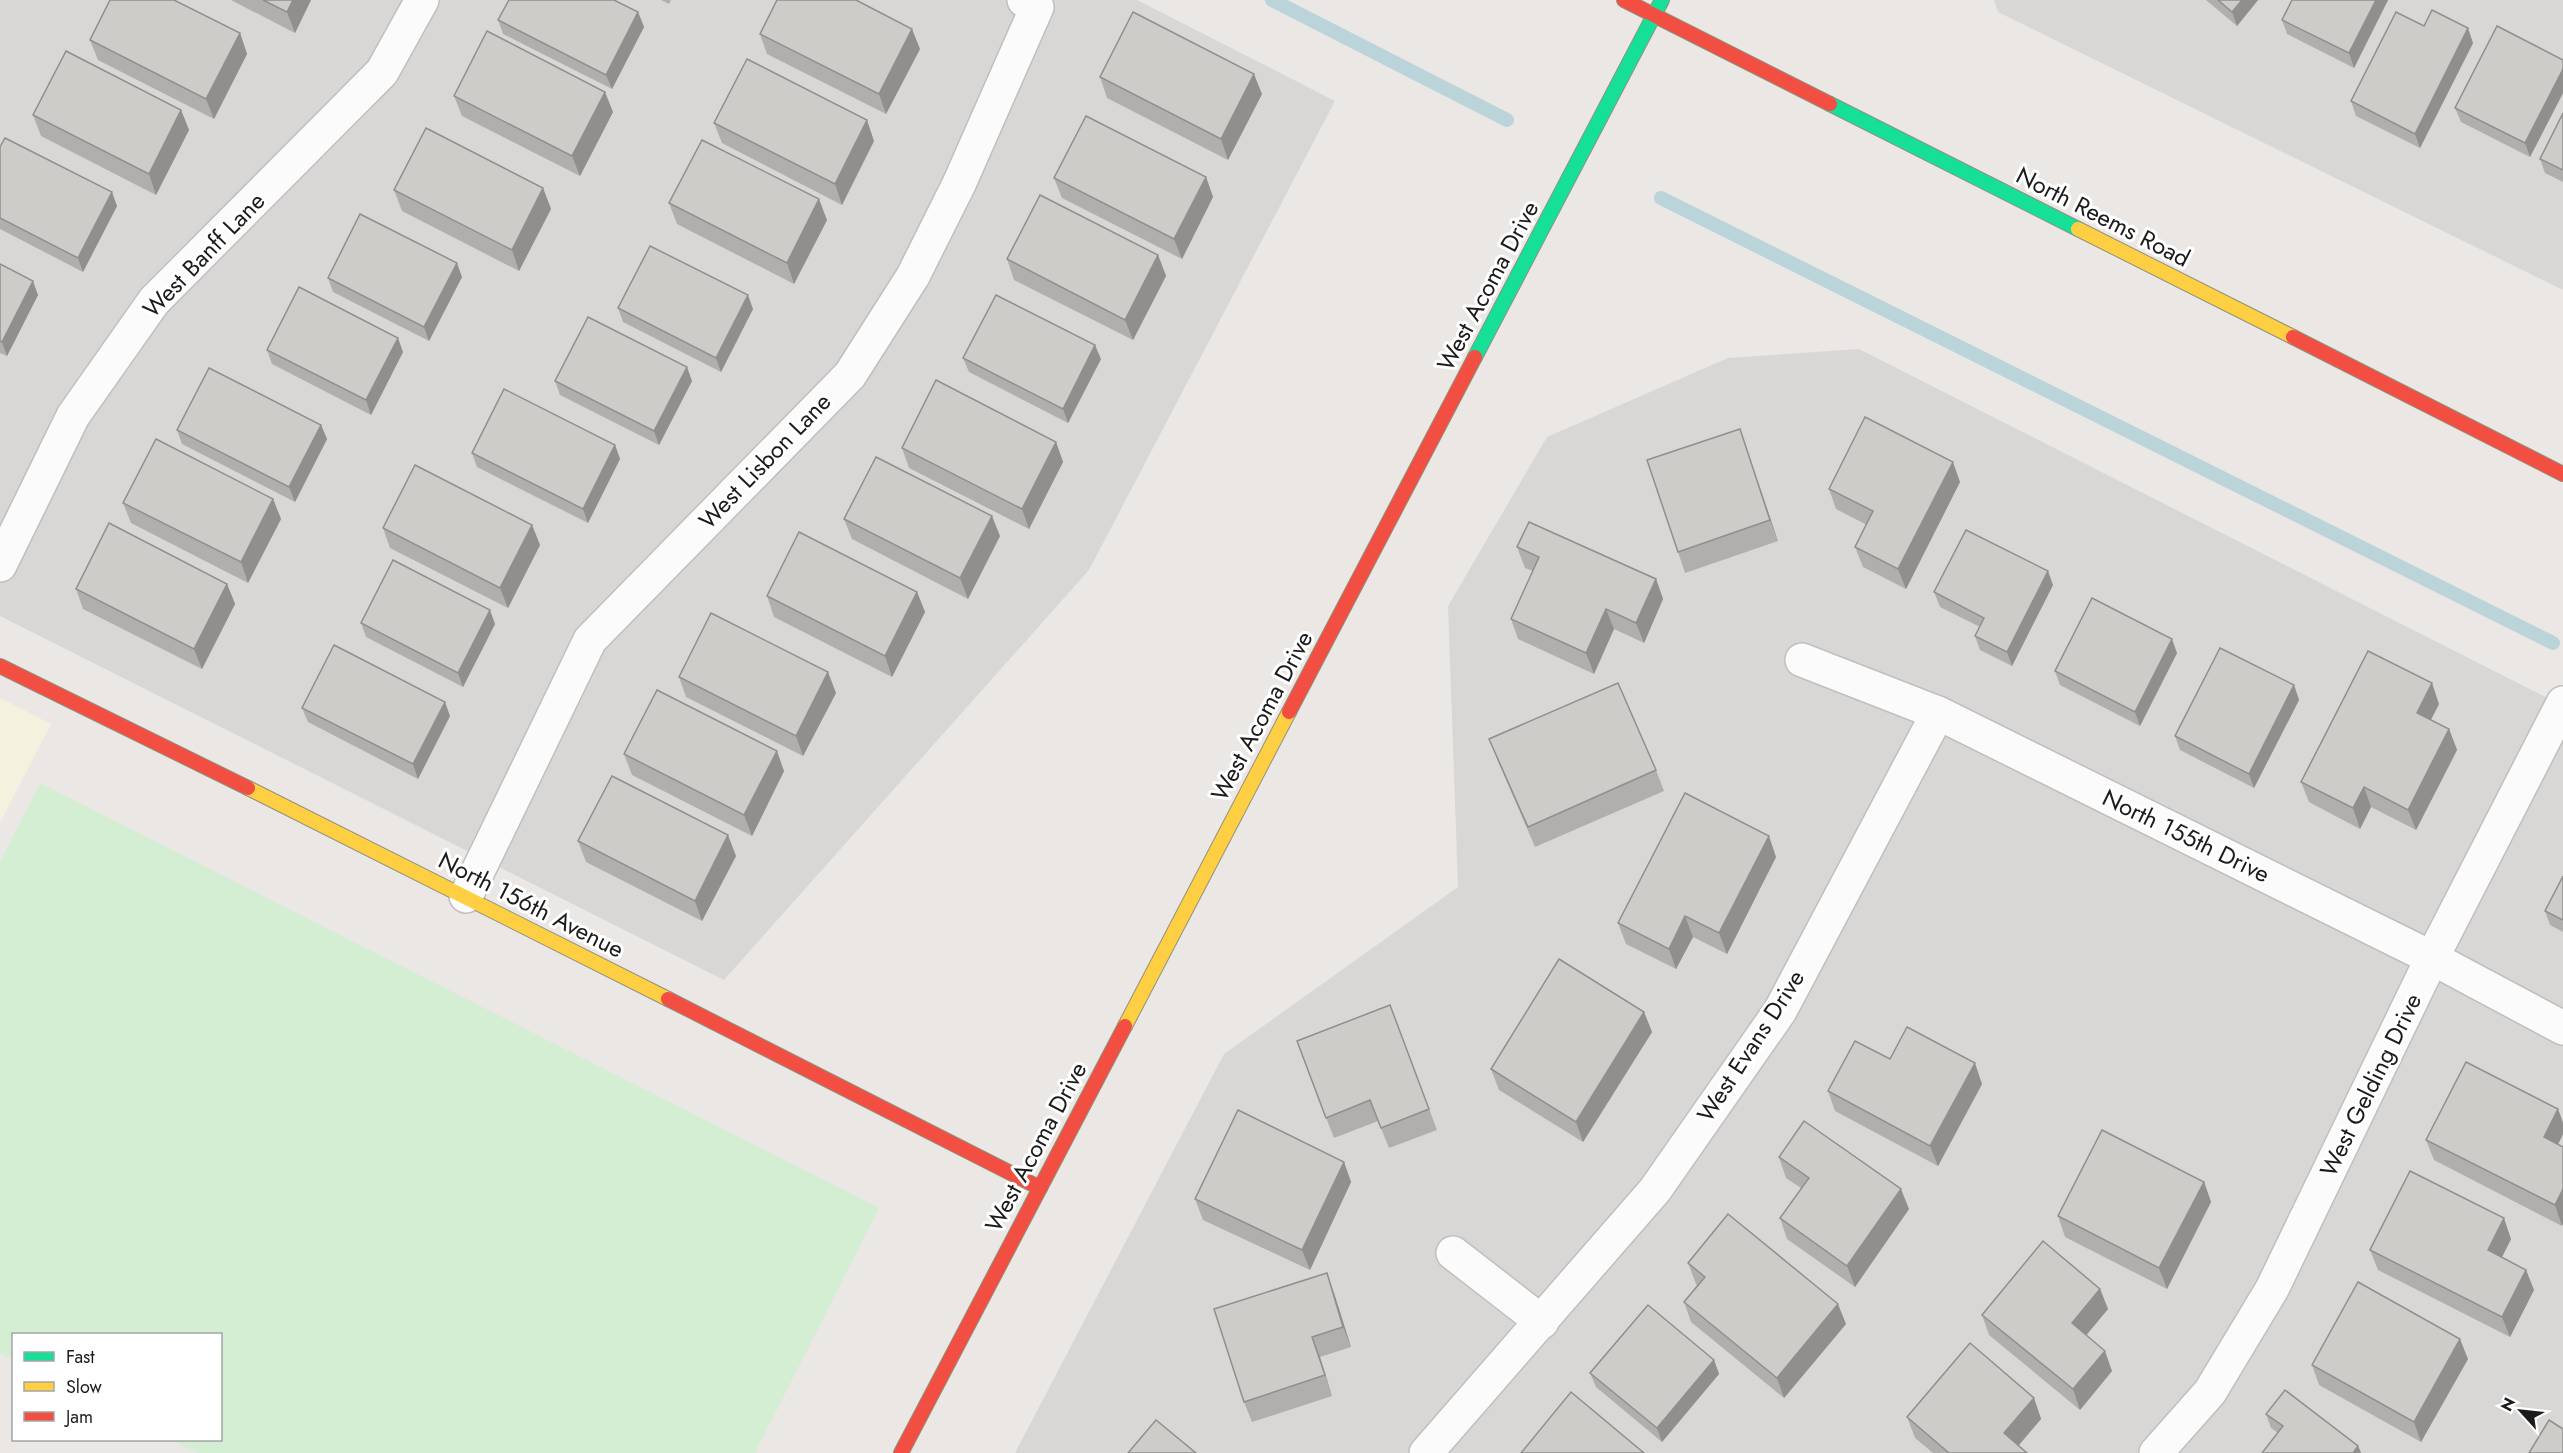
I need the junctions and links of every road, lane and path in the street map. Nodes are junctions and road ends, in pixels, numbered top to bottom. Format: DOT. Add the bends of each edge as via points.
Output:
graph roads {
  1 [pos="422,0"];
  2 [pos="1624,0"];
  3 [pos="1662,0"];
  4 [pos="1030,3"];
  5 [pos="1654,15"];
  6 [pos="2563,474"];
  7 [pos="0,565"];
  8 [pos="1802,660"];
  9 [pos="0,666"];
  10 [pos="2563,703"];
  11 [pos="1938,713"];
  12 [pos="466,897"];
  13 [pos="2432,958"];
  14 [pos="2563,1028"];
  15 [pos="1040,1188"];
  16 [pos="1453,1253"];
  17 [pos="1542,1322"];
  18 [pos="901,1453"];
  19 [pos="1426,1453"];
  20 [pos="2156,1453"];
  1 -- 7 [label="street, West Banff Lane" via="382,72 154,302 73,416"];
  2 -- 5 [label="street, North Reems Road"];
  3 -- 5 [label="street, West Acoma Drive"];
  4 -- 12 [label="street, West Lisbon Lane" via="959,184 913,276 850,375 590,640"];
  5 -- 6 [label="street, North Reems Road"];
  5 -- 15 [label="street, West Acoma Drive"];
  8 -- 11 [label="street, North 155th Drive"];
  9 -- 12 [label="street, North 156th Avenue"];
  10 -- 13 [label="street, West Gelding Drive"];
  11 -- 13 [label="street, North 155th Drive"];
  11 -- 17 [label="street, West Evans Drive" via="1780,1011 1655,1190"];
  12 -- 15 [label="street, North 156th Avenue"];
  13 -- 14 [label="street, North 155th Drive"];
  13 -- 20 [label="street, West Gelding Drive" via="2272,1290 2210,1392"];
  15 -- 18 [label="street, West Acoma Drive"];
  16 -- 17 [label="street"];
  17 -- 19 [label="street, West Evans Drive"];
}
